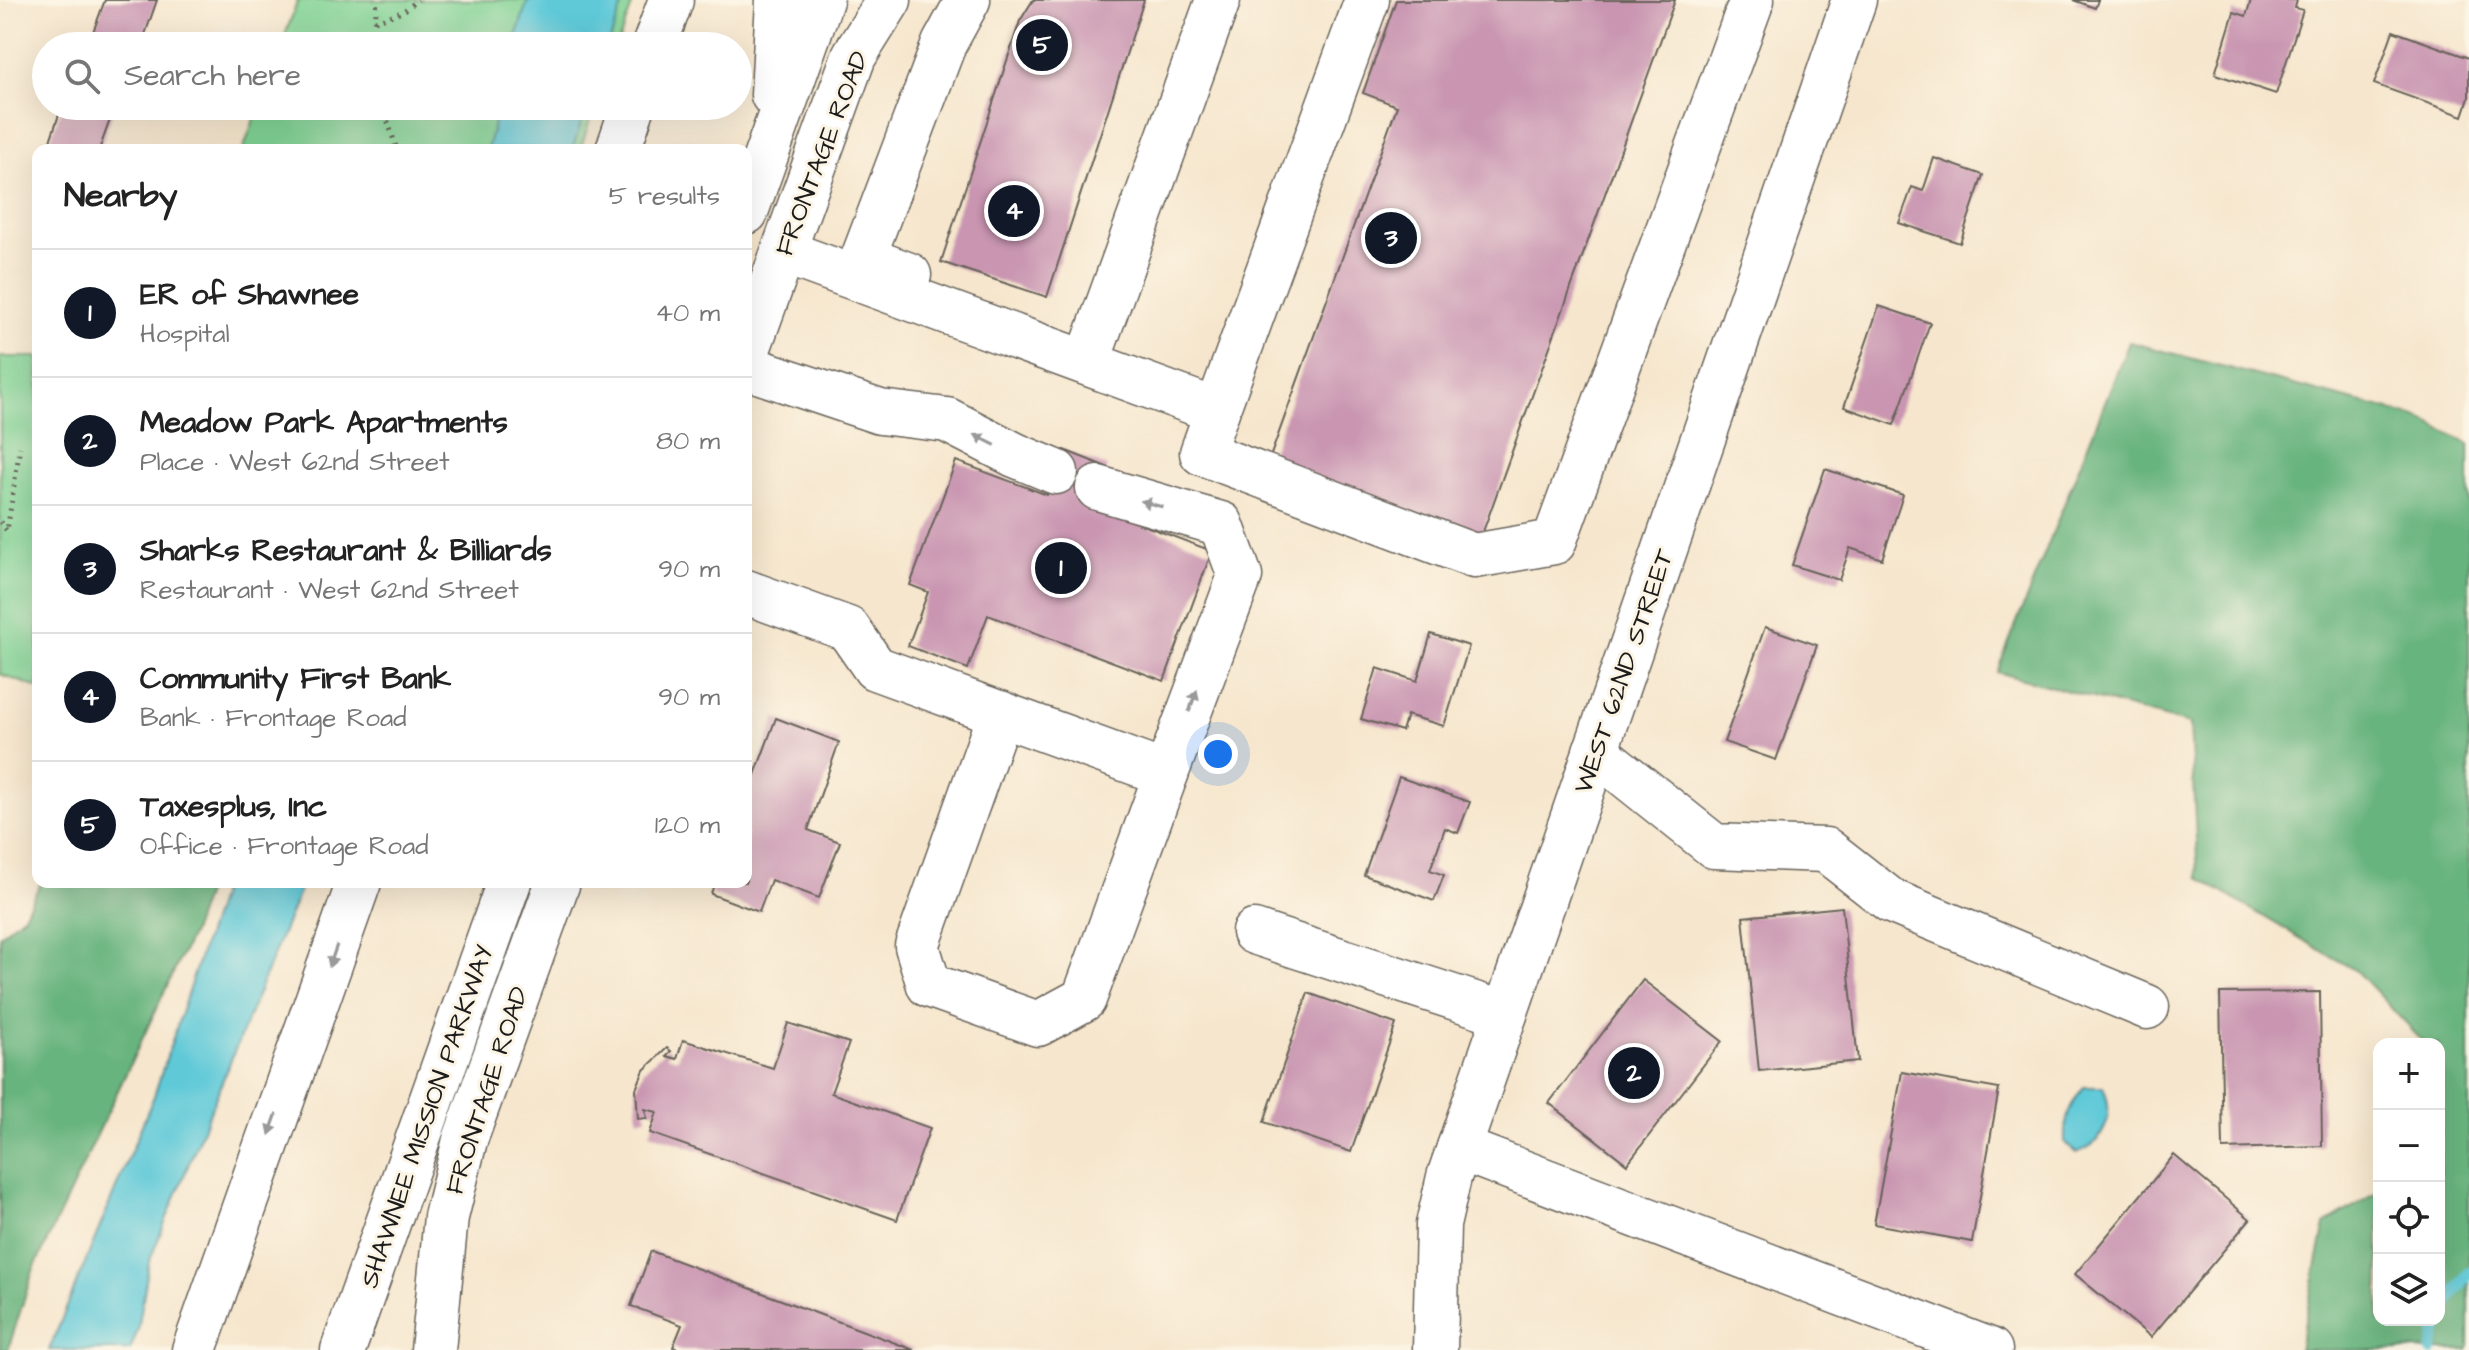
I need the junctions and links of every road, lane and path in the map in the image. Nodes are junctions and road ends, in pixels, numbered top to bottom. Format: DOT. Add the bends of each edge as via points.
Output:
graph roads {
  1 [pos="377,0"];
  2 [pos="418,0"];
  3 [pos="671,0"];
  4 [pos="778,0"];
  5 [pos="821,0"];
  6 [pos="889,0"];
  7 [pos="968,0"];
  8 [pos="1218,0"];
  9 [pos="1367,0"];
  10 [pos="1752,0"];
  11 [pos="1854,0"];
  12 [pos="375,21"];
  13 [pos="374,32"];
  14 [pos="659,32"];
  15 [pos="387,120"];
  16 [pos="628,120"];
  17 [pos="395,144"];
  18 [pos="620,144"];
  19 [pos="770,146"];
  20 [pos="752,196"];
  21 [pos="784,252"];
  22 [pos="752,339"];
  23 [pos="1091,354"];
  24 [pos="752,369"];
  25 [pos="1217,411"];
  26 [pos="20,447"];
  27 [pos="1056,472"];
  28 [pos="1098,488"];
  29 [pos="0,522"];
  30 [pos="752,594"];
  31 [pos="1000,713"];
  32 [pos="1595,751"];
  33 [pos="1166,774"];
  34 [pos="357,888"];
  35 [pos="507,888"];
  36 [pos="556,888"];
  37 [pos="1254,932"];
  38 [pos="2147,1007"];
  39 [pos="1505,1014"];
  40 [pos="1459,1148"];
  41 [pos="194,1350"];
  42 [pos="343,1350"];
  43 [pos="433,1350"];
  44 [pos="1435,1350"];
  45 [pos="1990,1350"];
  1 -- 12 [label="path"];
  2 -- 12 [label="path"];
  3 -- 14 [label="main road"];
  4 -- 19 [label="main road"];
  5 -- 19 [label="main road"];
  6 -- 21 [label="main road, FRONTAGE ROAD" via="854,56"];
  7 -- 23 [label="main road" via="944,44 863,258"];
  8 -- 23 [label="main road"];
  9 -- 25 [label="main road"];
  10 -- 25 [label="main road" via="1554,542 1474,556 1202,453"];
  11 -- 32 [label="main road, WEST 62ND STREET"];
  12 -- 13 [label="path"];
  15 -- 17 [label="path"];
  16 -- 18 [label="main road"];
  19 -- 20 [label="main road"];
  21 -- 22 [label="main road, FRONTAGE ROAD"];
  21 -- 23 [label="main road"];
  23 -- 25 [label="main road"];
  27 -- 24 [label="main road, one-way" via="947,420 880,412"];
  26 -- 29 [label="path" via="7,531"];
  33 -- 28 [label="main road, one-way" via="1240,576 1221,524"];
  30 -- 31 [label="main road" via="848,629 875,668"];
  31 -- 33 [label="main road"];
  31 -- 33 [label="main road" via="917,946 929,985 1038,1024 1084,999"];
  32 -- 38 [label="main road" via="1714,846 1826,850 1891,901"];
  32 -- 39 [label="main road, WEST 62ND STREET"];
  34 -- 41 [label="main road, one-way"];
  35 -- 42 [label="main road, SHAWNEE MISSION PARKWAY"];
  36 -- 43 [label="main road, FRONTAGE ROAD" via="465,1140 446,1217"];
  37 -- 39 [label="main road"];
  39 -- 40 [label="main road, WEST 62ND STREET"];
  40 -- 44 [label="main road, WEST 62ND STREET" via="1438,1225"];
  40 -- 45 [label="main road"];
}
